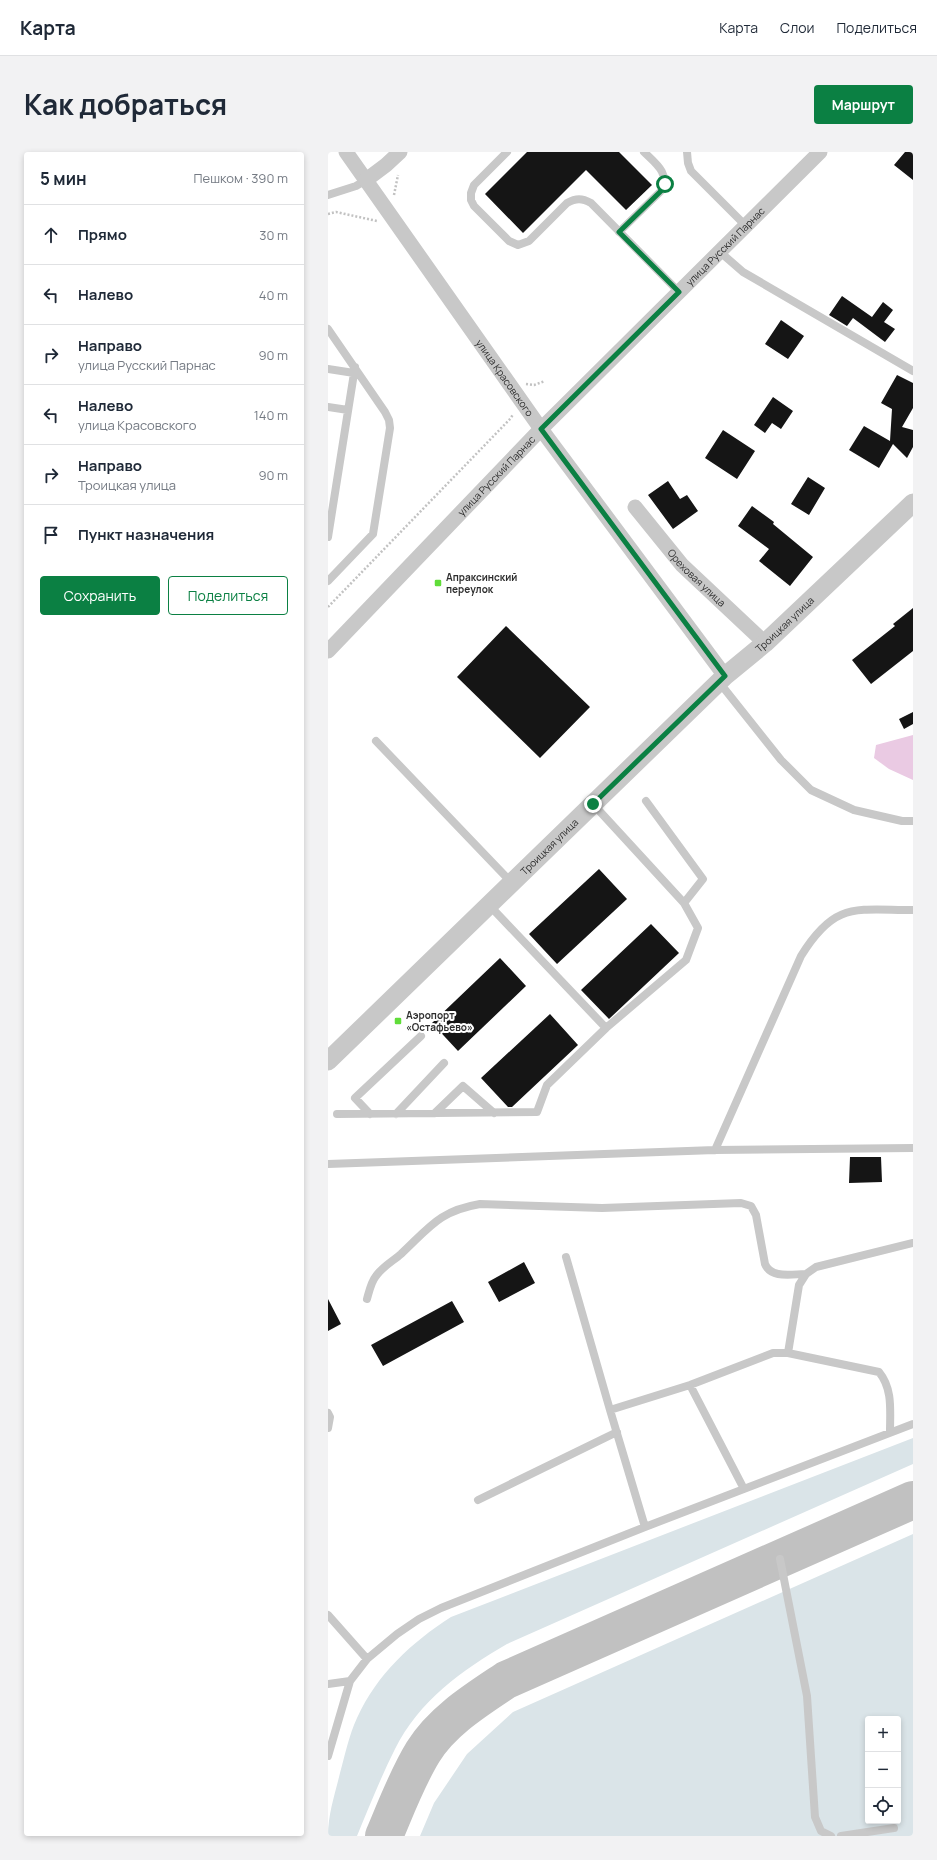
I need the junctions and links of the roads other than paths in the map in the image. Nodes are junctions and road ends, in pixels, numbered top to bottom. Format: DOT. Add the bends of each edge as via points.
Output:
graph roads {
  1 [pos="346,152"];
  2 [pos="400,152"];
  3 [pos="507,152"];
  4 [pos="644,152"];
  5 [pos="687,152"];
  6 [pos="820,152"];
  7 [pos="366,180"];
  8 [pos="328,195"];
  9 [pos="746,226"];
  10 [pos="619,232"];
  11 [pos="720,252"];
  12 [pos="679,292"];
  13 [pos="328,329"];
  14 [pos="328,369"];
  15 [pos="354,370"];
  16 [pos="913,371"];
  17 [pos="328,407"];
  18 [pos="348,410"];
  19 [pos="541,429"];
  20 [pos="913,503"];
  21 [pos="635,507"];
  22 [pos="328,537"];
  23 [pos="328,581"];
  24 [pos="765,643"];
  25 [pos="328,651"];
  26 [pos="722,679"];
  27 [pos="376,741"];
  28 [pos="646,801"];
  29 [pos="593,804"];
  30 [pos="913,821"];
  31 [pos="513,883"];
  32 [pos="684,903"];
  33 [pos="489,905"];
  34 [pos="913,910"];
  35 [pos="606,1028"];
  36 [pos="421,1036"];
  37 [pos="328,1061"];
  38 [pos="444,1063"];
  39 [pos="435,1113"];
  40 [pos="494,1113"];
  41 [pos="337,1114"];
  42 [pos="370,1114"];
  43 [pos="396,1114"];
  44 [pos="913,1148"];
  45 [pos="715,1150"];
  46 [pos="328,1164"];
  47 [pos="913,1243"];
  48 [pos="566,1257"];
  49 [pos="806,1274"];
  50 [pos="367,1299"];
  51 [pos="788,1353"];
  52 [pos="690,1384"];
  53 [pos="610,1410"];
  54 [pos="328,1413"];
  55 [pos="913,1424"];
  56 [pos="328,1428"];
  57 [pos="616,1432"];
  58 [pos="890,1432"];
  59 [pos="744,1489"];
  60 [pos="478,1500"];
  61 [pos="646,1527"];
  62 [pos="780,1559"];
  63 [pos="328,1615"];
  64 [pos="367,1659"];
  65 [pos="350,1681"];
  66 [pos="328,1684"];
  67 [pos="328,1756"];
  68 [pos="894,1828"];
  69 [pos="831,1836"];
  70 [pos="841,1836"];
  1 -- 7 [label="street, улица Красовского"];
  2 -- 7 [label="street"];
  3 -- 10 [label="lane" via="474,185 471,193 474,206 509,241 518,245 529,241 567,203 579,199 591,203"];
  4 -- 10 [label="lane" via="662,170 665,184"];
  5 -- 9 [label="lane" via="691,171"];
  6 -- 9 [label="street, улица Русский Парнас"];
  7 -- 8 [label="lane"];
  7 -- 19 [label="street, улица Красовского"];
  9 -- 11 [label="street, улица Русский Парнас"];
  10 -- 12 [label="lane"];
  11 -- 12 [label="street, улица Русский Парнас"];
  11 -- 16 [label="lane" via="743,272"];
  12 -- 19 [label="street, улица Русский Парнас"];
  13 -- 15 [label="lane"];
  14 -- 15 [label="lane"];
  15 -- 18 [label="lane"];
  15 -- 23 [label="lane" via="385,412 390,428 373,534"];
  17 -- 18 [label="lane"];
  18 -- 22 [label="lane"];
  19 -- 25 [label="street, улица Русский Парнас"];
  19 -- 26 [label="street, улица Красовского"];
  20 -- 24 [label="street, Троицкая улица"];
  21 -- 24 [label="street, Ореховая улица" via="682,565"];
  24 -- 26 [label="street, Троицкая улица"];
  26 -- 29 [label="street, Троицкая улица"];
  26 -- 30 [label="lane" via="781,760 811,790 854,810 902,821"];
  27 -- 31 [label="lane"];
  28 -- 32 [label="lane" via="702,879"];
  29 -- 31 [label="street, Троицкая улица"];
  29 -- 32 [label="lane"];
  31 -- 33 [label="street, Троицкая улица"];
  32 -- 35 [label="lane" via="698,928 686,960"];
  33 -- 35 [label="lane"];
  33 -- 37 [label="street, Троицкая улица"];
  34 -- 45 [label="lane" via="853,910 833,917 813,936 801,956"];
  35 -- 40 [label="lane" via="547,1085 537,1112"];
  36 -- 42 [label="lane" via="354,1098"];
  38 -- 43 [label="lane"];
  39 -- 40 [label="lane"];
  39 -- 40 [label="lane" via="463,1086"];
  39 -- 43 [label="lane"];
  41 -- 42 [label="lane"];
  42 -- 43 [label="lane"];
  44 -- 45 [label="lane"];
  45 -- 46 [label="lane"];
  47 -- 49 [label="lane" via="816,1267"];
  48 -- 53 [label="lane"];
  49 -- 50 [label="lane" via="773,1274 768,1270 756,1215 751,1206 741,1203 602,1208 480,1204 448,1213 432,1223 401,1255 375,1276"];
  49 -- 51 [label="lane" via="799,1285"];
  51 -- 52 [label="lane" via="773,1354"];
  51 -- 58 [label="lane" via="879,1372 886,1380 889,1390"];
  52 -- 53 [label="lane"];
  52 -- 59 [label="lane"];
  53 -- 57 [label="lane"];
  54 -- 56 [label="lane"];
  55 -- 58 [label="lane"];
  57 -- 60 [label="lane"];
  57 -- 61 [label="lane"];
  58 -- 59 [label="lane"];
  59 -- 61 [label="lane"];
  61 -- 64 [label="lane" via="441,1608 413,1622"];
  62 -- 69 [label="lane" via="807,1696 815,1817 821,1830"];
  63 -- 64 [label="lane"];
  64 -- 65 [label="lane"];
  65 -- 66 [label="lane"];
  65 -- 67 [label="lane"];
  68 -- 70 [label="lane"];
}
